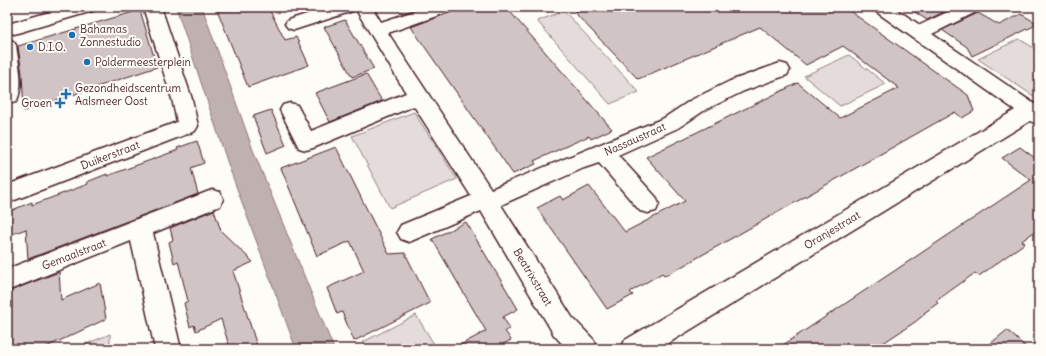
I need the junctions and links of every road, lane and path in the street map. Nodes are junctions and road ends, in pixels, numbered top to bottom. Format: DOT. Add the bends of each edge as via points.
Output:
graph roads {
  1 [pos="87,7"];
  2 [pos="152,7"];
  3 [pos="347,7"];
  4 [pos="363,7"];
  5 [pos="445,7"];
  6 [pos="881,7"];
  7 [pos="972,7"];
  8 [pos="294,24"];
  9 [pos="377,30"];
  10 [pos="10,31"];
  11 [pos="919,33"];
  12 [pos="780,70"];
  13 [pos="418,96"];
  14 [pos="9,97"];
  15 [pos="290,110"];
  16 [pos="1035,114"];
  17 [pos="603,153"];
  18 [pos="7,194"];
  19 [pos="212,199"];
  20 [pos="486,200"];
  21 [pos="648,204"];
  22 [pos="140,228"];
  23 [pos="409,232"];
  24 [pos="7,280"];
  25 [pos="168,349"];
  26 [pos="585,349"];
  27 [pos="634,349"];
  1 -- 10 [label="street"];
  2 -- 18 [label="street, Duikerstraat" via="182,99 188,126"];
  3 -- 8 [label="street"];
  4 -- 9 [label="street, Beatrixstraat"];
  5 -- 9 [label="street"];
  6 -- 11 [label="street"];
  7 -- 11 [label="street"];
  9 -- 13 [label="street, Beatrixstraat"];
  10 -- 14 [label="street"];
  11 -- 16 [label="street"];
  12 -- 17 [label="street, Nassaustraat" via="737,86 698,105 671,123"];
  13 -- 15 [label="street" via="306,142"];
  13 -- 20 [label="street, Beatrixstraat"];
  16 -- 27 [label="street, Oranjestraat"];
  17 -- 20 [label="street, Nassaustraat"];
  17 -- 21 [label="street"];
  19 -- 22 [label="street, Gemaalstraat"];
  20 -- 23 [label="street"];
  20 -- 26 [label="street, Beatrixstraat" via="563,326"];
  22 -- 24 [label="street, Gemaalstraat"];
  22 -- 25 [label="street"];
}
